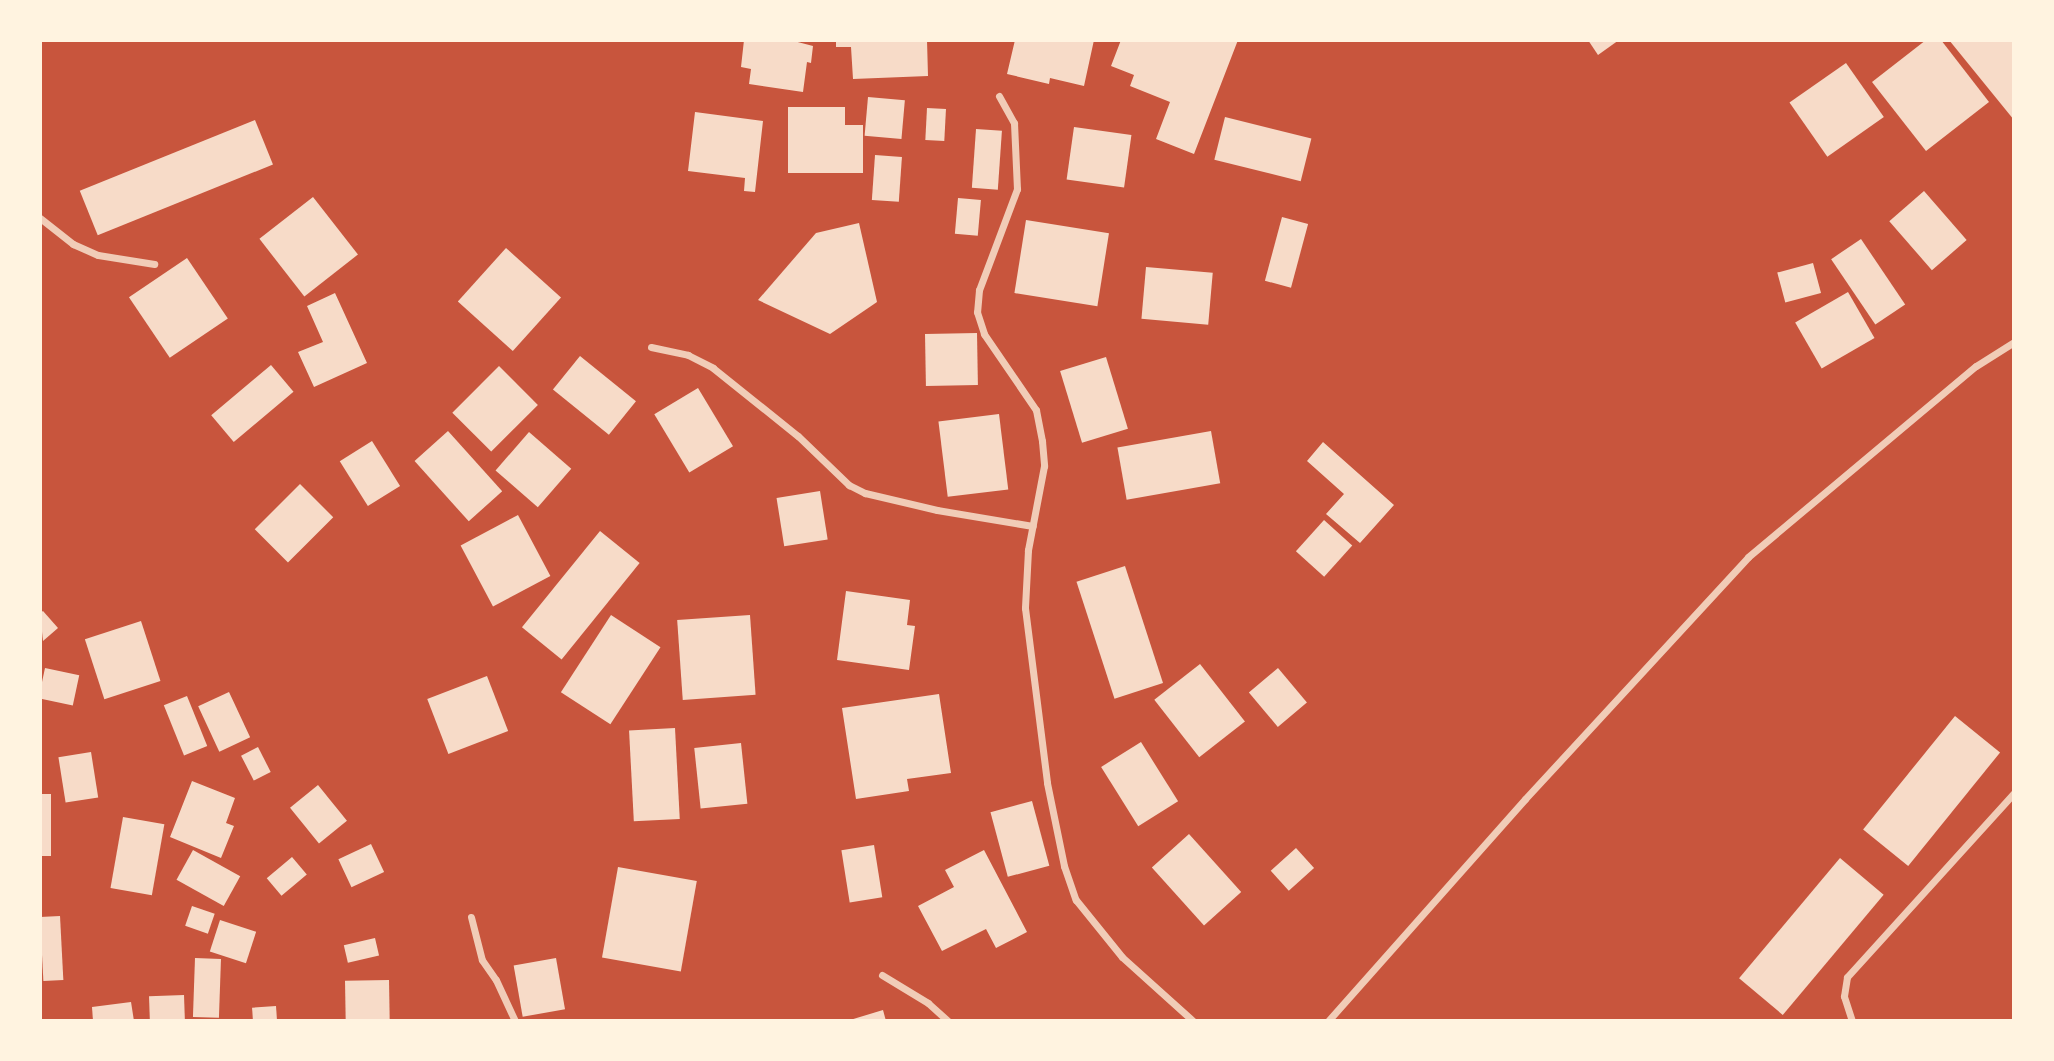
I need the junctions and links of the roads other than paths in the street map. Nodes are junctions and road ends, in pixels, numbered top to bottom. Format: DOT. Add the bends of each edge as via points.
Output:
graph roads {
  1 [pos="999,96"];
  2 [pos="40,218"];
  3 [pos="154,264"];
  4 [pos="2014,342"];
  5 [pos="651,347"];
  6 [pos="1033,526"];
  7 [pos="2014,793"];
  8 [pos="471,917"];
  9 [pos="882,975"];
  10 [pos="515,1021"];
  11 [pos="947,1021"];
  12 [pos="1193,1021"];
  13 [pos="1328,1021"];
  14 [pos="1852,1021"];
  1 -- 6 [label="street" via="1014,123 1017,189 983,278 976,312 984,334 1036,410 1044,466"];
  2 -- 3 [label="street" via="73,244 98,255"];
  4 -- 13 [label="street" via="1976,366 1748,557"];
  5 -- 6 [label="street" via="688,355 713,368 798,436 849,485 865,493"];
  6 -- 12 [label="street" via="1025,608 1047,783 1064,866 1076,900 1122,957"];
  7 -- 14 [label="street" via="1847,977 1844,996"];
  8 -- 10 [label="street" via="482,960"];
  9 -- 11 [label="street" via="928,1003"];
}
